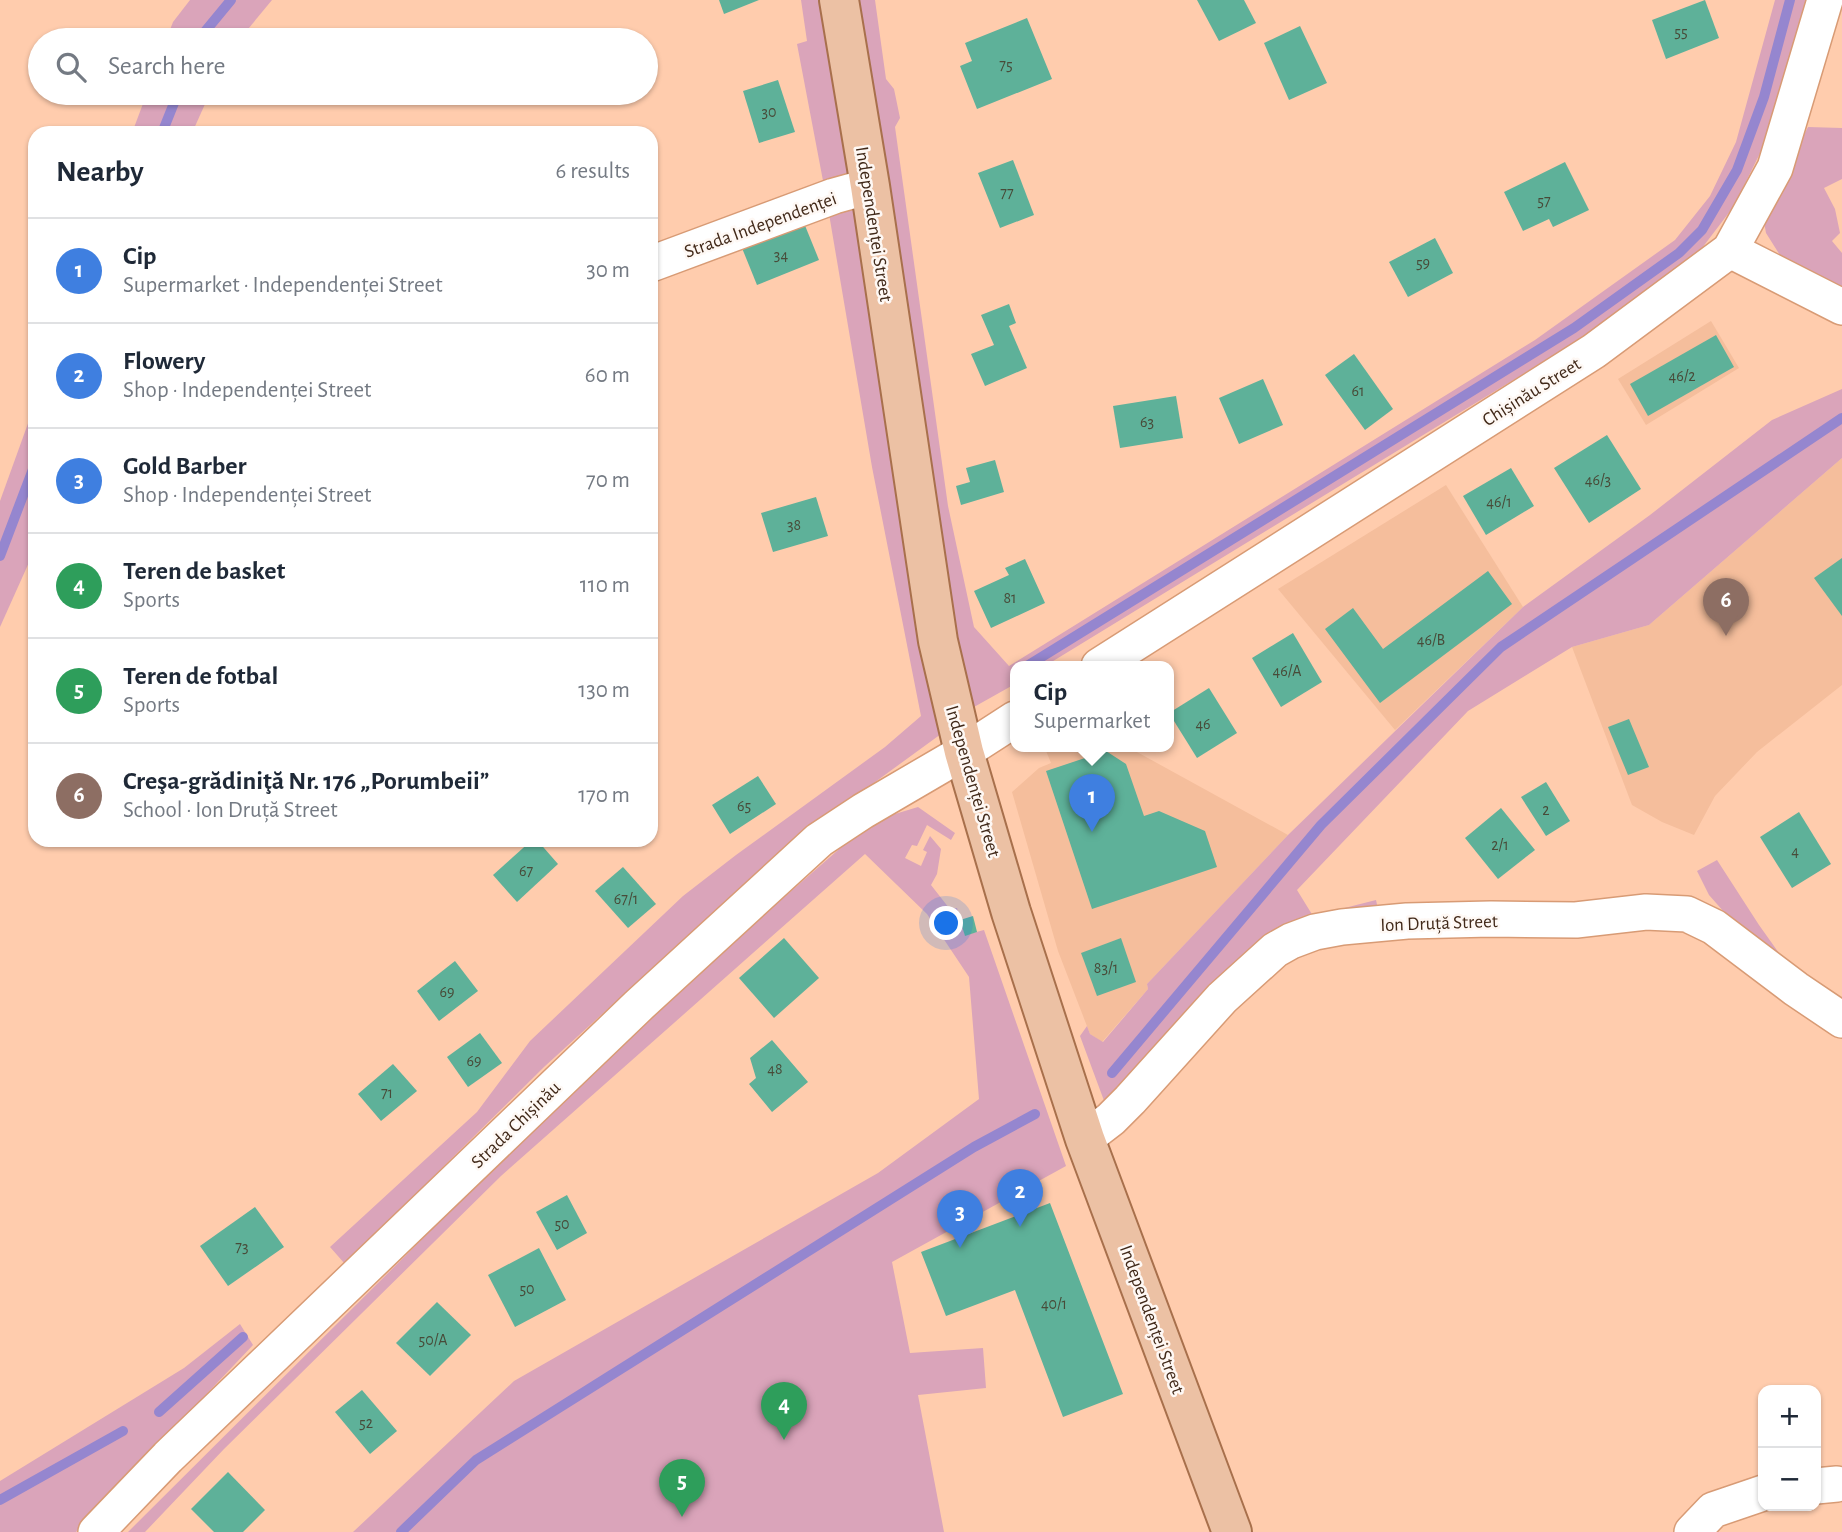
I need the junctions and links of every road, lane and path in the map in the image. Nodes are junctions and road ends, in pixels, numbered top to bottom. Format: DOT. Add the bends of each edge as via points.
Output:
graph roads {
  1 [pos="839,0"];
  2 [pos="1825,0"];
  3 [pos="870,187"];
  4 [pos="1730,250"];
  5 [pos="658,261"];
  6 [pos="1842,307"];
  7 [pos="1107,661"];
  8 [pos="1010,722"];
  9 [pos="964,752"];
  10 [pos="1842,1020"];
  11 [pos="1086,1139"];
  12 [pos="1758,1495"];
  13 [pos="96,1532"];
  14 [pos="1232,1532"];
  15 [pos="1692,1532"];
  1 -- 3 [label="main road, Independenței Street"];
  2 -- 4 [label="street, Chișinău Street" via="1775,168"];
  3 -- 5 [label="street, Strada Independenței"];
  3 -- 9 [label="main road, Independenței Street" via="938,641"];
  4 -- 6 [label="street"];
  4 -- 7 [label="street, Chișinău Street" via="1594,351"];
  8 -- 9 [label="street"];
  9 -- 11 [label="main road, Independenței Street"];
  9 -- 13 [label="street, Strada Chișinău" via="819,840 743,908 187,1437"];
  10 -- 11 [label="street, Ion Druță Street" via="1714,927 1687,914 1407,921 1342,927 1315,932 1275,950 1222,999 1121,1110"];
  11 -- 14 [label="main road, Independenței Street"];
  12 -- 15 [label="street" via="1713,1510"];
}
